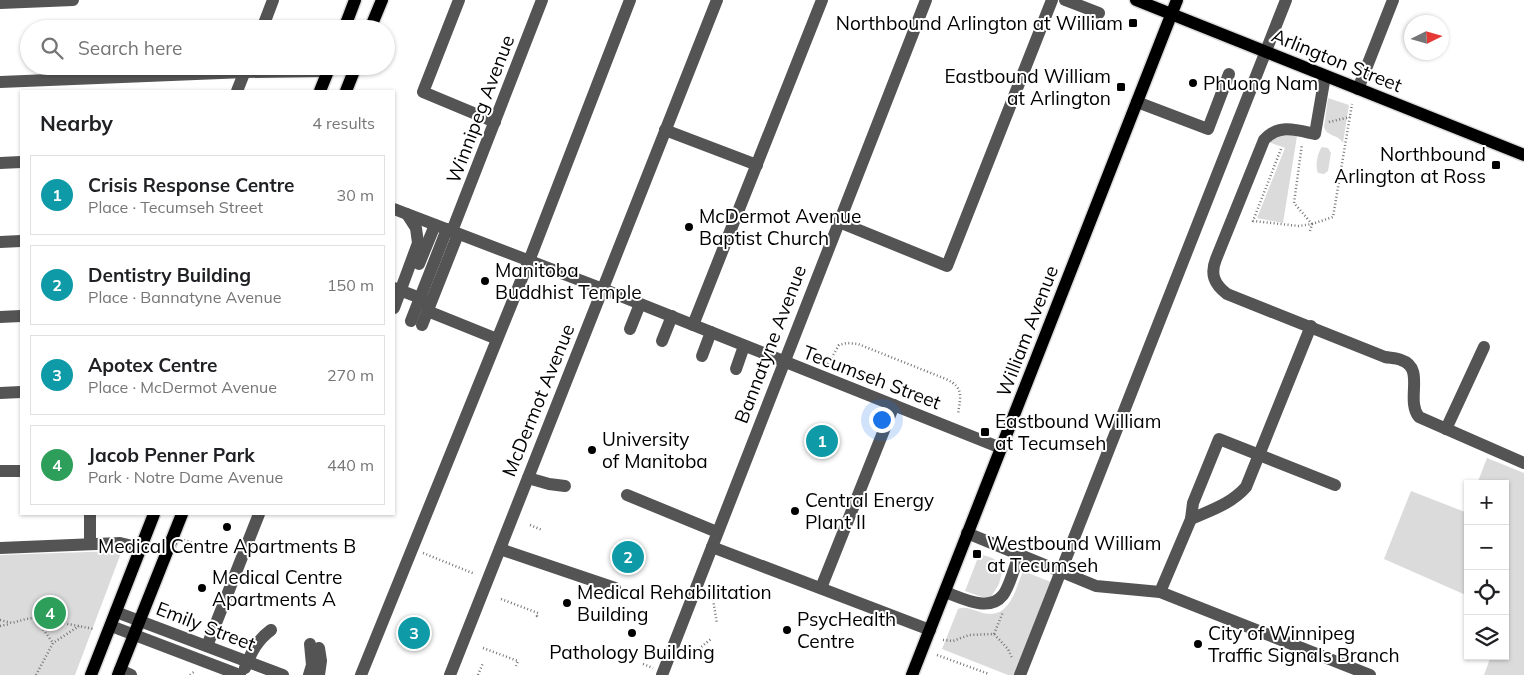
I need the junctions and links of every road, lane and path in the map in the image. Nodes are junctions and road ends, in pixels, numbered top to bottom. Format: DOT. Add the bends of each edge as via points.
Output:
graph roads {
  1 [pos="73,0"];
  2 [pos="274,0"];
  3 [pos="355,0"];
  4 [pos="382,0"];
  5 [pos="459,0"];
  6 [pos="542,0"];
  7 [pos="630,0"];
  8 [pos="717,0"];
  9 [pos="822,0"];
  10 [pos="926,0"];
  11 [pos="1052,0"];
  12 [pos="1065,0"];
  13 [pos="1136,0"];
  14 [pos="1177,0"];
  15 [pos="1286,0"];
  16 [pos="1393,0"];
  17 [pos="0,3"];
  18 [pos="1099,13"];
  19 [pos="1172,14"];
  20 [pos="266,20"];
  21 [pos="347,20"];
  22 [pos="374,20"];
  23 [pos="1266,52"];
  24 [pos="1229,74"];
  25 [pos="132,75"];
  26 [pos="244,75"];
  27 [pos="326,75"];
  28 [pos="352,75"];
  29 [pos="1325,76"];
  30 [pos="0,82"];
  31 [pos="1358,89"];
  32 [pos="237,90"];
  33 [pos="320,90"];
  34 [pos="346,90"];
  35 [pos="1137,102"];
  36 [pos="1352,104"];
  37 [pos="495,122"];
  38 [pos="666,130"];
  39 [pos="1304,132"];
  40 [pos="1281,149"];
  41 [pos="1524,154"];
  42 [pos="20,162"];
  43 [pos="0,163"];
  44 [pos="757,165"];
  45 [pos="395,209"];
  46 [pos="408,214"];
  47 [pos="838,222"];
  48 [pos="434,224"];
  49 [pos="1312,224"];
  50 [pos="452,231"];
  51 [pos="1310,231"];
  52 [pos="20,241"];
  53 [pos="0,242"];
  54 [pos="529,261"];
  55 [pos="603,288"];
  56 [pos="406,292"];
  57 [pos="640,304"];
  58 [pos="429,309"];
  59 [pos="20,316"];
  60 [pos="672,316"];
  61 [pos="0,317"];
  62 [pos="407,317"];
  63 [pos="694,325"];
  64 [pos="1311,326"];
  65 [pos="630,329"];
  66 [pos="711,332"];
  67 [pos="497,340"];
  68 [pos="662,341"];
  69 [pos="744,346"];
  70 [pos="1484,347"];
  71 [pos="702,356"];
  72 [pos="783,362"];
  73 [pos="828,364"];
  74 [pos="736,369"];
  75 [pos="20,392"];
  76 [pos="0,393"];
  77 [pos="894,405"];
  78 [pos="958,415"];
  79 [pos="1446,429"];
  80 [pos="1001,448"];
  81 [pos="1260,455"];
  82 [pos="1524,463"];
  83 [pos="0,471"];
  84 [pos="20,471"];
  85 [pos="528,478"];
  86 [pos="1335,485"];
  87 [pos="565,486"];
  88 [pos="628,495"];
  89 [pos="90,515"];
  90 [pos="154,515"];
  91 [pos="182,515"];
  92 [pos="259,515"];
  93 [pos="1191,519"];
  94 [pos="530,525"];
  95 [pos="542,530"];
  96 [pos="717,532"];
  97 [pos="967,533"];
  98 [pos="184,540"];
  99 [pos="90,543"];
  100 [pos="196,544"];
  101 [pos="712,547"];
  102 [pos="0,548"];
  103 [pos="142,548"];
  104 [pos="412,549"];
  105 [pos="500,549"];
  106 [pos="1020,554"];
  107 [pos="1061,571"];
  108 [pos="474,574"];
  109 [pos="615,588"];
  110 [pos="821,588"];
  111 [pos="945,592"];
  112 [pos="1160,592"];
  113 [pos="712,593"];
  114 [pos="501,599"];
  115 [pos="116,612"];
  116 [pos="539,616"];
  117 [pos="34,617"];
  118 [pos="0,620"];
  119 [pos="139,621"];
  120 [pos="12,623"];
  121 [pos="717,624"];
  122 [pos="0,626"];
  123 [pos="79,626"];
  124 [pos="111,626"];
  125 [pos="94,629"];
  126 [pos="930,630"];
  127 [pos="275,632"];
  128 [pos="133,634"];
  129 [pos="711,639"];
  130 [pos="943,640"];
  131 [pos="53,643"];
  132 [pos="207,646"];
  133 [pos="482,648"];
  134 [pos="937,654"];
  135 [pos="685,660"];
  136 [pos="483,663"];
  137 [pos="643,664"];
  138 [pos="516,666"];
  139 [pos="256,668"];
  140 [pos="196,670"];
  141 [pos="658,672"];
  142 [pos="123,673"];
  143 [pos="1020,673"];
  144 [pos="989,674"];
  145 [pos="36,675"];
  146 [pos="91,675"];
  147 [pos="190,675"];
  148 [pos="241,675"];
  149 [pos="283,675"];
  150 [pos="309,675"];
  151 [pos="319,675"];
  152 [pos="361,675"];
  153 [pos="450,675"];
  154 [pos="478,675"];
  155 [pos="912,675"];
  156 [pos="1370,675"];
  1 -- 17 [label="street"];
  2 -- 20 [label="street"];
  3 -- 21 [label="main road"];
  4 -- 22 [label="main road"];
  5 -- 37 [label="street" via="423,92"];
  6 -- 37 [label="street, Winnipeg Avenue"];
  7 -- 54 [label="street"];
  8 -- 38 [label="street, McDermot Avenue"];
  9 -- 44 [label="street"];
  10 -- 47 [label="street, Bannatyne Avenue"];
  11 -- 47 [label="street" via="947,266"];
  12 -- 18 [label="street"];
  13 -- 19 [label="main road, Arlington Street"];
  14 -- 19 [label="main road, William Avenue"];
  15 -- 23 [label="street"];
  16 -- 31 [label="street"];
  19 -- 23 [label="main road, Arlington Street"];
  19 -- 35 [label="main road, William Avenue"];
  23 -- 29 [label="main road, Arlington Street"];
  23 -- 107 [label="street"];
  24 -- 35 [label="street" via="1208,129"];
  25 -- 30 [label="street"];
  26 -- 32 [label="street"];
  27 -- 33 [label="main road"];
  28 -- 34 [label="main road"];
  29 -- 31 [label="main road, Arlington Street"];
  29 -- 39 [label="street" via="1316,134"];
  31 -- 41 [label="main road, Arlington Street"];
  35 -- 80 [label="main road, William Avenue"];
  36 -- 49 [label="path" via="1333,217"];
  37 -- 50 [label="street, Winnipeg Avenue"];
  38 -- 44 [label="street"];
  38 -- 55 [label="street, McDermot Avenue"];
  39 -- 49 [label="path" via="1294,203"];
  39 -- 64 [label="street" via="1286,128 1277,130 1264,140 1212,270 1214,281 1227,294"];
  40 -- 49 [label="path" via="1253,221 1300,226"];
  42 -- 43 [label="street"];
  44 -- 63 [label="street"];
  45 -- 46 [label="street, Tecumseh Street"];
  46 -- 48 [label="street, Tecumseh Street"];
  46 -- 56 [label="street" via="416,228 418,243"];
  47 -- 72 [label="street, Bannatyne Avenue"];
  48 -- 50 [label="street, Tecumseh Street"];
  48 -- 56 [label="street"];
  49 -- 51 [label="path"];
  50 -- 54 [label="street, Tecumseh Street"];
  50 -- 56 [label="street"];
  50 -- 58 [label="street"];
  52 -- 53 [label="street"];
  54 -- 55 [label="street, Tecumseh Street"];
  54 -- 67 [label="street"];
  55 -- 57 [label="street, Tecumseh Street"];
  55 -- 85 [label="street, McDermot Avenue"];
  56 -- 58 [label="street" via="423,299"];
  56 -- 62 [label="street"];
  56 -- 62 [label="street"];
  57 -- 60 [label="street, Tecumseh Street"];
  57 -- 65 [label="street"];
  58 -- 62 [label="street"];
  58 -- 67 [label="street"];
  59 -- 61 [label="street"];
  60 -- 63 [label="street, Tecumseh Street"];
  60 -- 68 [label="street"];
  63 -- 66 [label="street, Tecumseh Street"];
  64 -- 79 [label="street" via="1411,366 1415,380 1413,403 1416,415"];
  64 -- 81 [label="street"];
  66 -- 69 [label="street, Tecumseh Street"];
  66 -- 71 [label="street"];
  67 -- 104 [label="street"];
  69 -- 72 [label="street, Tecumseh Street"];
  69 -- 74 [label="street"];
  70 -- 79 [label="street"];
  72 -- 77 [label="street, Tecumseh Street"];
  72 -- 96 [label="street, Bannatyne Avenue"];
  73 -- 78 [label="path" via="839,345 858,344 956,384 960,393"];
  75 -- 76 [label="street"];
  77 -- 80 [label="street, Tecumseh Street"];
  77 -- 110 [label="street"];
  79 -- 82 [label="street"];
  80 -- 97 [label="main road, William Avenue"];
  81 -- 86 [label="street"];
  81 -- 93 [label="street" via="1246,487 1238,496"];
  81 -- 93 [label="street" via="1219,439 1193,503"];
  83 -- 84 [label="street"];
  85 -- 87 [label="street"];
  85 -- 105 [label="street, McDermot Avenue"];
  88 -- 96 [label="street"];
  89 -- 99 [label="street"];
  90 -- 103 [label="main road"];
  91 -- 119 [label="main road"];
  92 -- 132 [label="street"];
  93 -- 112 [label="street"];
  94 -- 95 [label="path"];
  96 -- 101 [label="street, Bannatyne Avenue"];
  97 -- 106 [label="street"];
  97 -- 111 [label="main road, William Avenue"];
  98 -- 100 [label="path"];
  99 -- 102 [label="street"];
  99 -- 103 [label="street" via="126,543"];
  101 -- 110 [label="street"];
  101 -- 141 [label="street, Bannatyne Avenue"];
  103 -- 115 [label="main road"];
  104 -- 108 [label="path"];
  104 -- 152 [label="street"];
  105 -- 109 [label="street"];
  105 -- 153 [label="street, McDermot Avenue"];
  106 -- 107 [label="street"];
  106 -- 111 [label="street" via="1004,594 997,600 988,604 978,603"];
  107 -- 112 [label="street" via="1096,586"];
  107 -- 143 [label="street"];
  110 -- 126 [label="street"];
  111 -- 126 [label="main road, William Avenue"];
  112 -- 156 [label="street"];
  113 -- 121 [label="path"];
  114 -- 116 [label="path"];
  115 -- 119 [label="street, Emily Street"];
  115 -- 124 [label="main road"];
  117 -- 120 [label="path"];
  117 -- 123 [label="path" via="48,616"];
  117 -- 131 [label="path"];
  118 -- 120 [label="path"];
  119 -- 128 [label="main road"];
  119 -- 132 [label="street, Emily Street"];
  120 -- 122 [label="path"];
  123 -- 125 [label="path"];
  123 -- 131 [label="path"];
  124 -- 128 [label="street, Emily Street"];
  124 -- 146 [label="main road"];
  126 -- 155 [label="main road, William Avenue"];
  127 -- 139 [label="street" via="262,649"];
  128 -- 142 [label="main road"];
  128 -- 148 [label="street, Emily Street"];
  129 -- 135 [label="path"];
  130 -- 143 [label="path" via="953,641 969,634 994,634 1008,649"];
  131 -- 145 [label="path"];
  132 -- 139 [label="street, Emily Street"];
  133 -- 138 [label="path" via="518,661"];
  134 -- 144 [label="path"];
  136 -- 154 [label="path"];
  137 -- 141 [label="path"];
  139 -- 148 [label="street"];
  139 -- 149 [label="street, Emily Street"];
  140 -- 147 [label="path"];
  150 -- 151 [label="street" via="314,646 321,662"];
}
